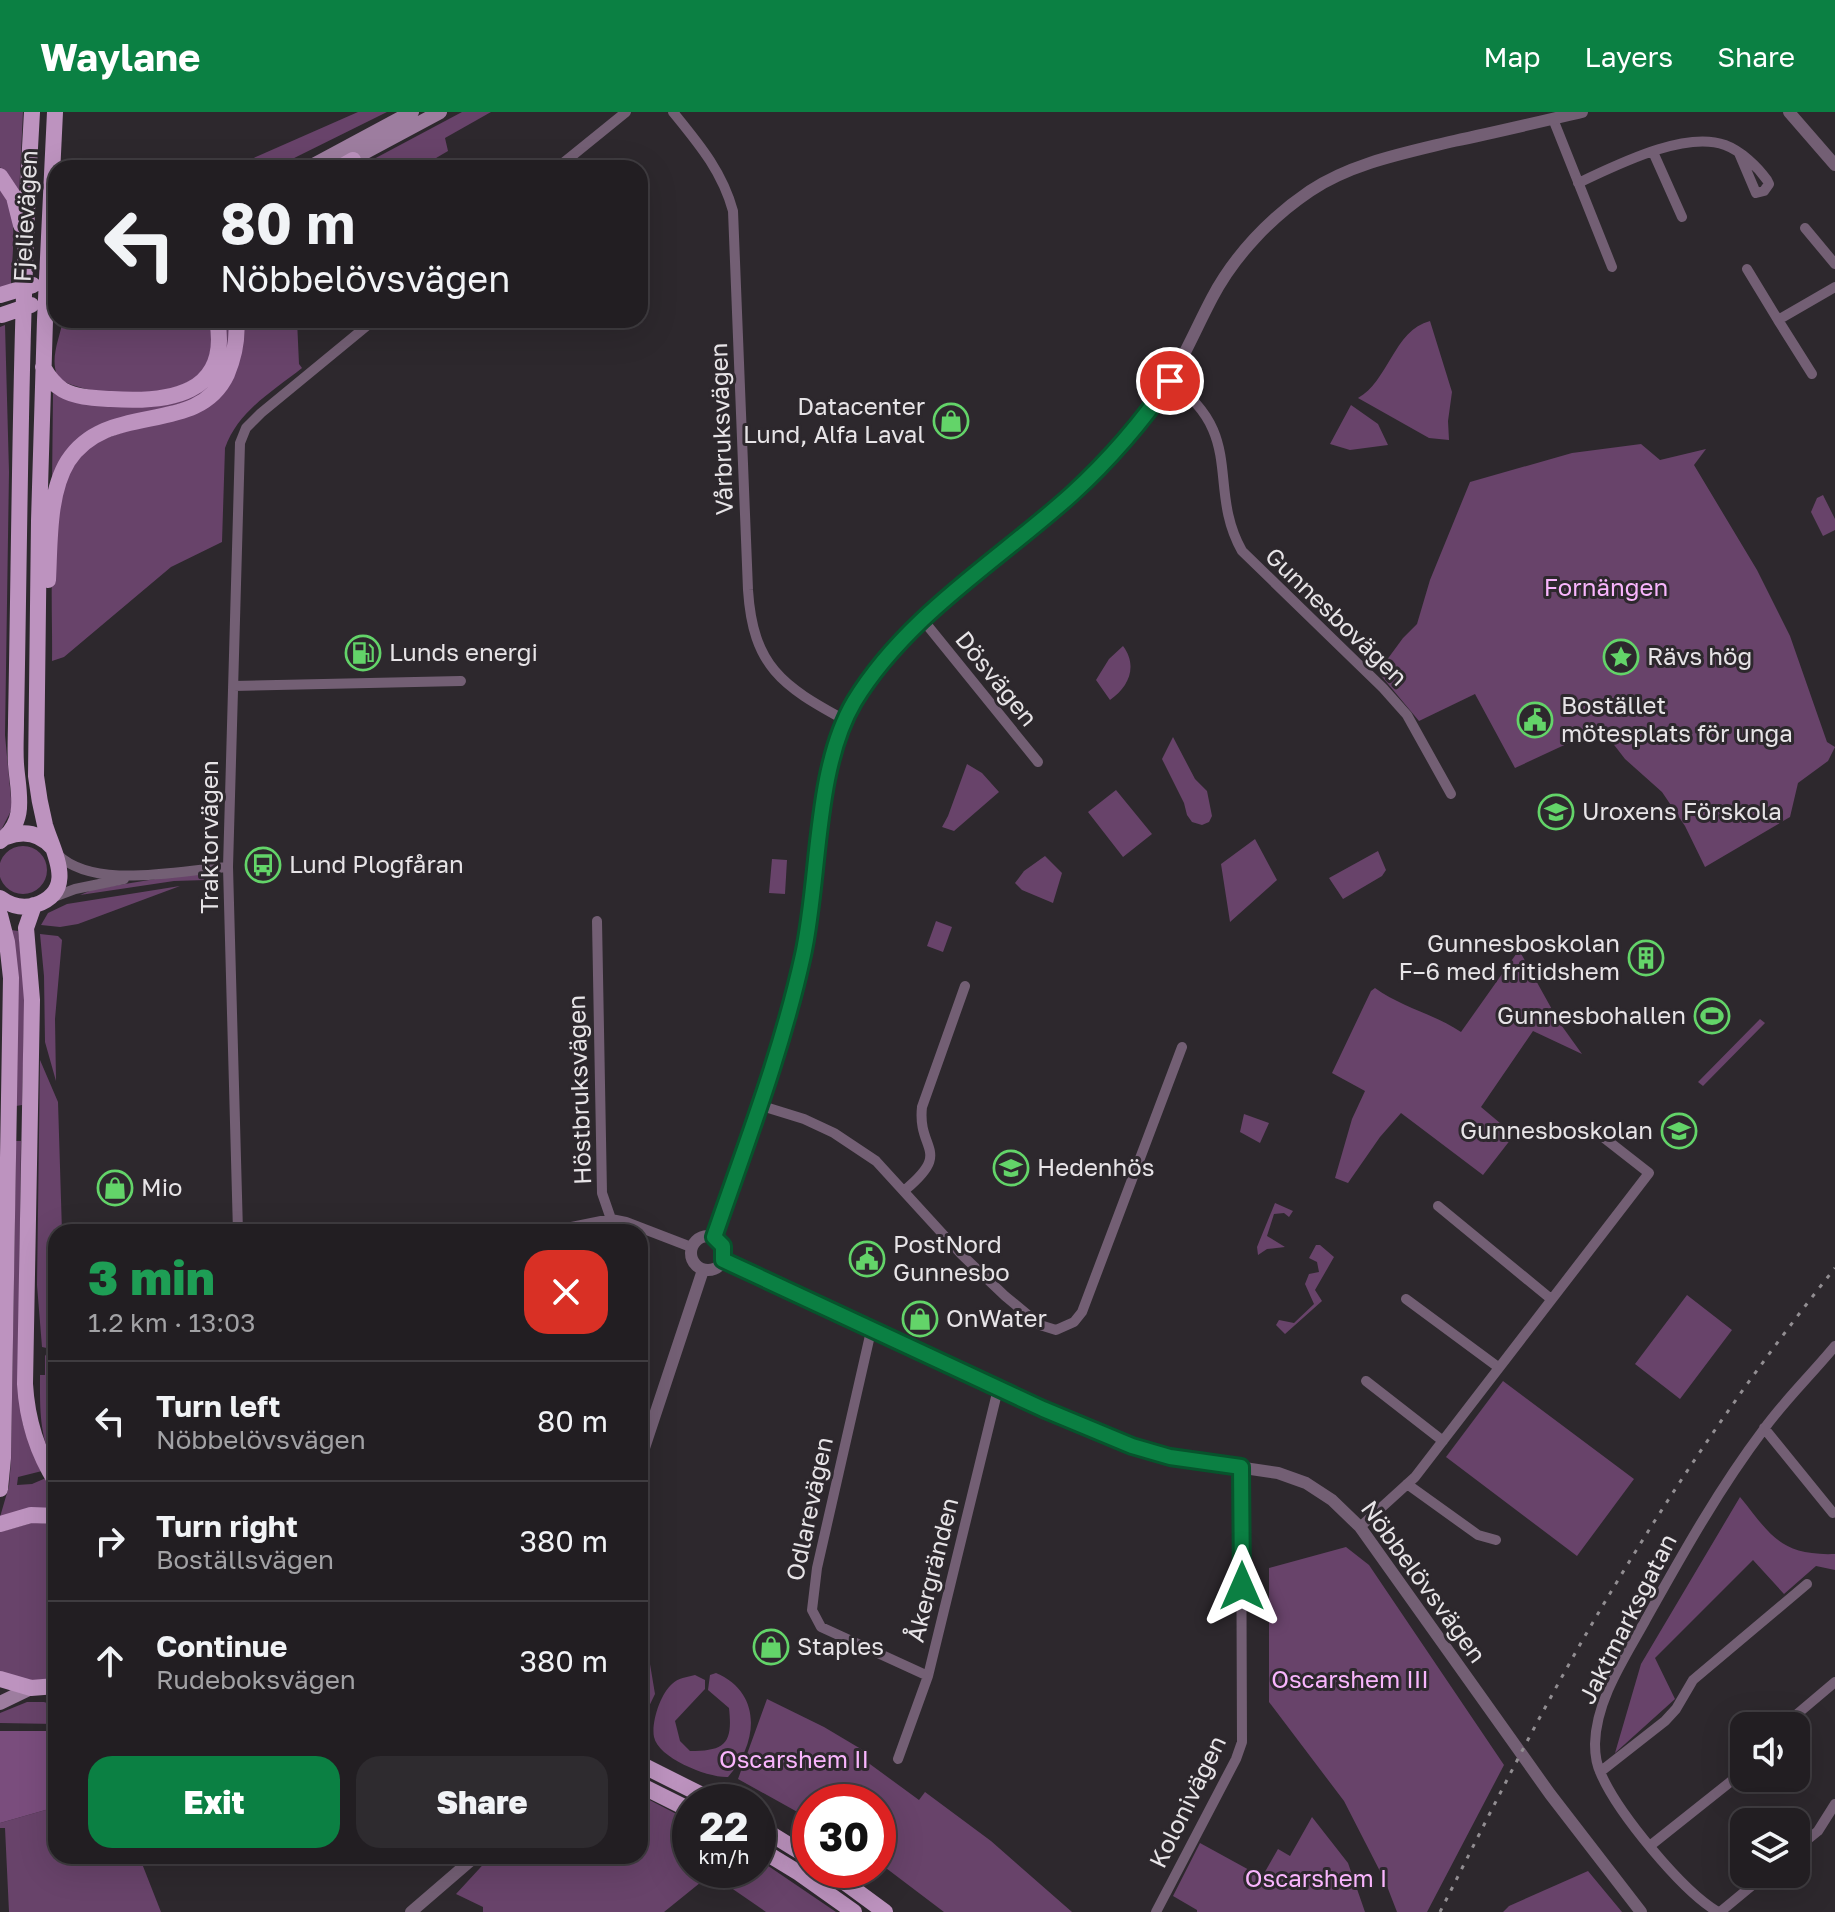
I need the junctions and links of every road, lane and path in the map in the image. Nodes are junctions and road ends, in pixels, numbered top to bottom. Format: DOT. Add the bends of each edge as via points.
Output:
graph roads {
  1 [pos="32,112"];
  2 [pos="55,112"];
  3 [pos="412,112"];
  4 [pos="440,112"];
  5 [pos="626,112"];
  6 [pos="673,112"];
  7 [pos="1582,112"];
  8 [pos="1789,112"];
  9 [pos="1553,119"];
  10 [pos="1653,152"];
  11 [pos="1739,153"];
  12 [pos="54,160"];
  13 [pos="323,160"];
  14 [pos="351,160"];
  15 [pos="567,160"];
  16 [pos="1835,165"];
  17 [pos="0,176"];
  18 [pos="1578,183"];
  19 [pos="1682,217"];
  20 [pos="1805,228"];
  21 [pos="25,256"];
  22 [pos="1835,264"];
  23 [pos="1612,267"];
  24 [pos="1747,269"];
  25 [pos="48,276"];
  26 [pos="48,278"];
  27 [pos="1835,287"];
  28 [pos="0,295"];
  29 [pos="48,297"];
  30 [pos="48,303"];
  31 [pos="1,311"];
  32 [pos="1778,320"];
  33 [pos="219,328"];
  34 [pos="236,328"];
  35 [pos="364,328"];
  36 [pos="43,366"];
  37 [pos="1812,374"];
  38 [pos="1170,381"];
  39 [pos="923,620"];
  40 [pos="461,681"];
  41 [pos="233,686"];
  42 [pos="36,716"];
  43 [pos="845,720"];
  44 [pos="1038,762"];
  45 [pos="1451,794"];
  46 [pos="3,839"];
  47 [pos="55,851"];
  48 [pos="228,867"];
  49 [pos="150,874"];
  50 [pos="0,898"];
  51 [pos="38,904"];
  52 [pos="0,915"];
  53 [pos="597,921"];
  54 [pos="965,986"];
  55 [pos="1182,1047"];
  56 [pos="759,1105"];
  57 [pos="1594,1130"];
  58 [pos="905,1190"];
  59 [pos="1438,1206"];
  60 [pos="611,1219"];
  61 [pos="238,1224"];
  62 [pos="586,1224"];
  63 [pos="631,1224"];
  64 [pos="648,1230"];
  65 [pos="714,1237"];
  66 [pos="691,1247"];
  67 [pos="723,1260"];
  68 [pos="703,1270"];
  69 [pos="1406,1299"];
  70 [pos="1551,1299"];
  71 [pos="871,1331"];
  72 [pos="1834,1351"];
  73 [pos="1498,1367"];
  74 [pos="1366,1381"];
  75 [pos="998,1389"];
  76 [pos="1764,1428"];
  77 [pos="648,1436"];
  78 [pos="1443,1441"];
  79 [pos="48,1466"];
  80 [pos="1241,1467"];
  81 [pos="1407,1484"];
  82 [pos="0,1489"];
  83 [pos="1833,1513"];
  84 [pos="48,1516"];
  85 [pos="0,1524"];
  86 [pos="1360,1527"];
  87 [pos="1496,1540"];
  88 [pos="1807,1584"];
  89 [pos="928,1676"];
  90 [pos="0,1679"];
  91 [pos="1835,1682"];
  92 [pos="48,1687"];
  93 [pos="31,1688"];
  94 [pos="0,1703"];
  95 [pos="1800,1712"];
  96 [pos="898,1759"];
  97 [pos="648,1768"];
  98 [pos="1600,1772"];
  99 [pos="1730,1782"];
  100 [pos="680,1784"];
  101 [pos="648,1789"];
  102 [pos="672,1801"];
  103 [pos="1835,1804"];
  104 [pos="1810,1838"];
  105 [pos="1651,1845"];
  106 [pos="776,1859"];
  107 [pos="467,1864"];
  108 [pos="852,1888"];
  109 [pos="1749,1888"];
  110 [pos="411,1912"];
  111 [pos="854,1912"];
  112 [pos="885,1912"];
  113 [pos="1156,1912"];
  114 [pos="1641,1912"];
  115 [pos="1719,1912"];
  1 -- 21 [label="main road, Fjelievägen"];
  2 -- 12 [label="main road, Fjelievägen"];
  3 -- 13 [label="main road"];
  4 -- 14 [label="main road"];
  5 -- 15 [label="street"];
  6 -- 43 [label="street, Vårbruksvägen" via="715,166 733,211 754,638 783,679"];
  7 -- 9 [label="street"];
  8 -- 16 [label="street"];
  9 -- 18 [label="street"];
  9 -- 38 [label="street" via="1377,161 1309,192 1275,218 1228,271"];
  10 -- 11 [label="street" via="1708,142"];
  10 -- 18 [label="street"];
  10 -- 19 [label="street"];
  17 -- 21 [label="main road" via="17,205"];
  18 -- 23 [label="street"];
  20 -- 22 [label="street"];
  21 -- 46 [label="main road, Fjelievägen" via="16,761 20,811"];
  24 -- 32 [label="street"];
  25 -- 28 [label="main road"];
  26 -- 31 [label="main road"];
  27 -- 32 [label="street"];
  29 -- 31 [label="main road"];
  30 -- 36 [label="main road, Fjelievägen"];
  32 -- 37 [label="street"];
  33 -- 36 [label="main road" via="207,377 175,397 91,398 63,390"];
  34 -- 42 [label="main road" via="229,369 207,399 183,411 97,432 67,462 58,483 45,670"];
  35 -- 41 [label="street, Traktorvägen" via="261,413 240,443"];
  36 -- 42 [label="main road, Fjelievägen"];
  38 -- 39 [label="street" via="1073,493"];
  38 -- 45 [label="street, Gunnesbovägen" via="1197,403 1213,428 1232,528 1242,551 1407,715"];
  39 -- 43 [label="street" via="868,681"];
  39 -- 44 [label="street, Dösvägen"];
  40 -- 41 [label="street"];
  41 -- 48 [label="street, Traktorvägen"];
  42 -- 47 [label="main road, Fjelievägen" via="38,795"];
  43 -- 56 [label="street" via="824,799 803,957"];
  46 -- 47 [label="main road, Fjelievägen" via="30,833"];
  47 -- 49 [label="street" via="87,871"];
  47 -- 51 [label="main road, Fjelievägen" via="60,879"];
  48 -- 49 [label="street"];
  48 -- 61 [label="street, Traktorvägen"];
  49 -- 51 [label="street" via="75,889"];
  50 -- 51 [label="main road" via="15,906"];
  51 -- 79 [label="main road, Fjelievägen" via="26,928 32,1000 25,1384 36,1442"];
  52 -- 82 [label="main road" via="11,978"];
  53 -- 60 [label="street, Höstbruksvägen" via="601,1183"];
  54 -- 58 [label="street" via="922,1107 930,1162"];
  55 -- 58 [label="street" via="1087,1301 1065,1328 1040,1325 1005,1296"];
  56 -- 58 [label="street" via="834,1133 876,1161"];
  56 -- 65 [label="street"];
  57 -- 70 [label="street" via="1649,1173"];
  59 -- 70 [label="street"];
  60 -- 62 [label="street"];
  60 -- 63 [label="street"];
  64 -- 66 [label="street"];
  65 -- 66 [label="street" via="703,1236"];
  65 -- 67 [label="street" via="723,1246"];
  66 -- 68 [label="street" via="692,1261"];
  67 -- 68 [label="street" via="716,1268"];
  67 -- 71 [label="street, Nöbbelövsvägen"];
  68 -- 77 [label="street"];
  69 -- 73 [label="street"];
  70 -- 73 [label="street"];
  71 -- 75 [label="street, Nöbbelövsvägen"];
  71 -- 89 [label="street, Odlarevägen" via="812,1610 821,1627"];
  72 -- 76 [label="street, Jaktmarksgatan"];
  73 -- 78 [label="street"];
  74 -- 78 [label="street"];
  75 -- 80 [label="street, Nöbbelövsvägen" via="1132,1446"];
  75 -- 89 [label="street, Åkergränden"];
  76 -- 83 [label="street"];
  76 -- 98 [label="street, Jaktmarksgatan" via="1701,1522 1598,1714 1595,1747"];
  78 -- 81 [label="street"];
  80 -- 86 [label="street, Nöbbelövsvägen" via="1306,1483"];
  80 -- 113 [label="street, Kolonivägen" via="1242,1742"];
  81 -- 86 [label="street"];
  81 -- 87 [label="street" via="1478,1535"];
  84 -- 85 [label="main road"];
  86 -- 114 [label="street, Nöbbelövsvägen"];
  88 -- 98 [label="street" via="1693,1680 1665,1721"];
  89 -- 96 [label="street, Åkergränden"];
  90 -- 93 [label="main road"];
  91 -- 95 [label="street"];
  92 -- 93 [label="main road"];
  93 -- 94 [label="main road"];
  97 -- 100 [label="main road"];
  98 -- 105 [label="street, Jaktmarksgatan"];
  99 -- 105 [label="street"];
  101 -- 102 [label="main road"];
  103 -- 104 [label="street"];
  105 -- 115 [label="street, Jaktmarksgatan" via="1700,1902"];
  106 -- 111 [label="main road"];
  107 -- 110 [label="street"];
  108 -- 112 [label="main road"];
  109 -- 115 [label="street"];
}
